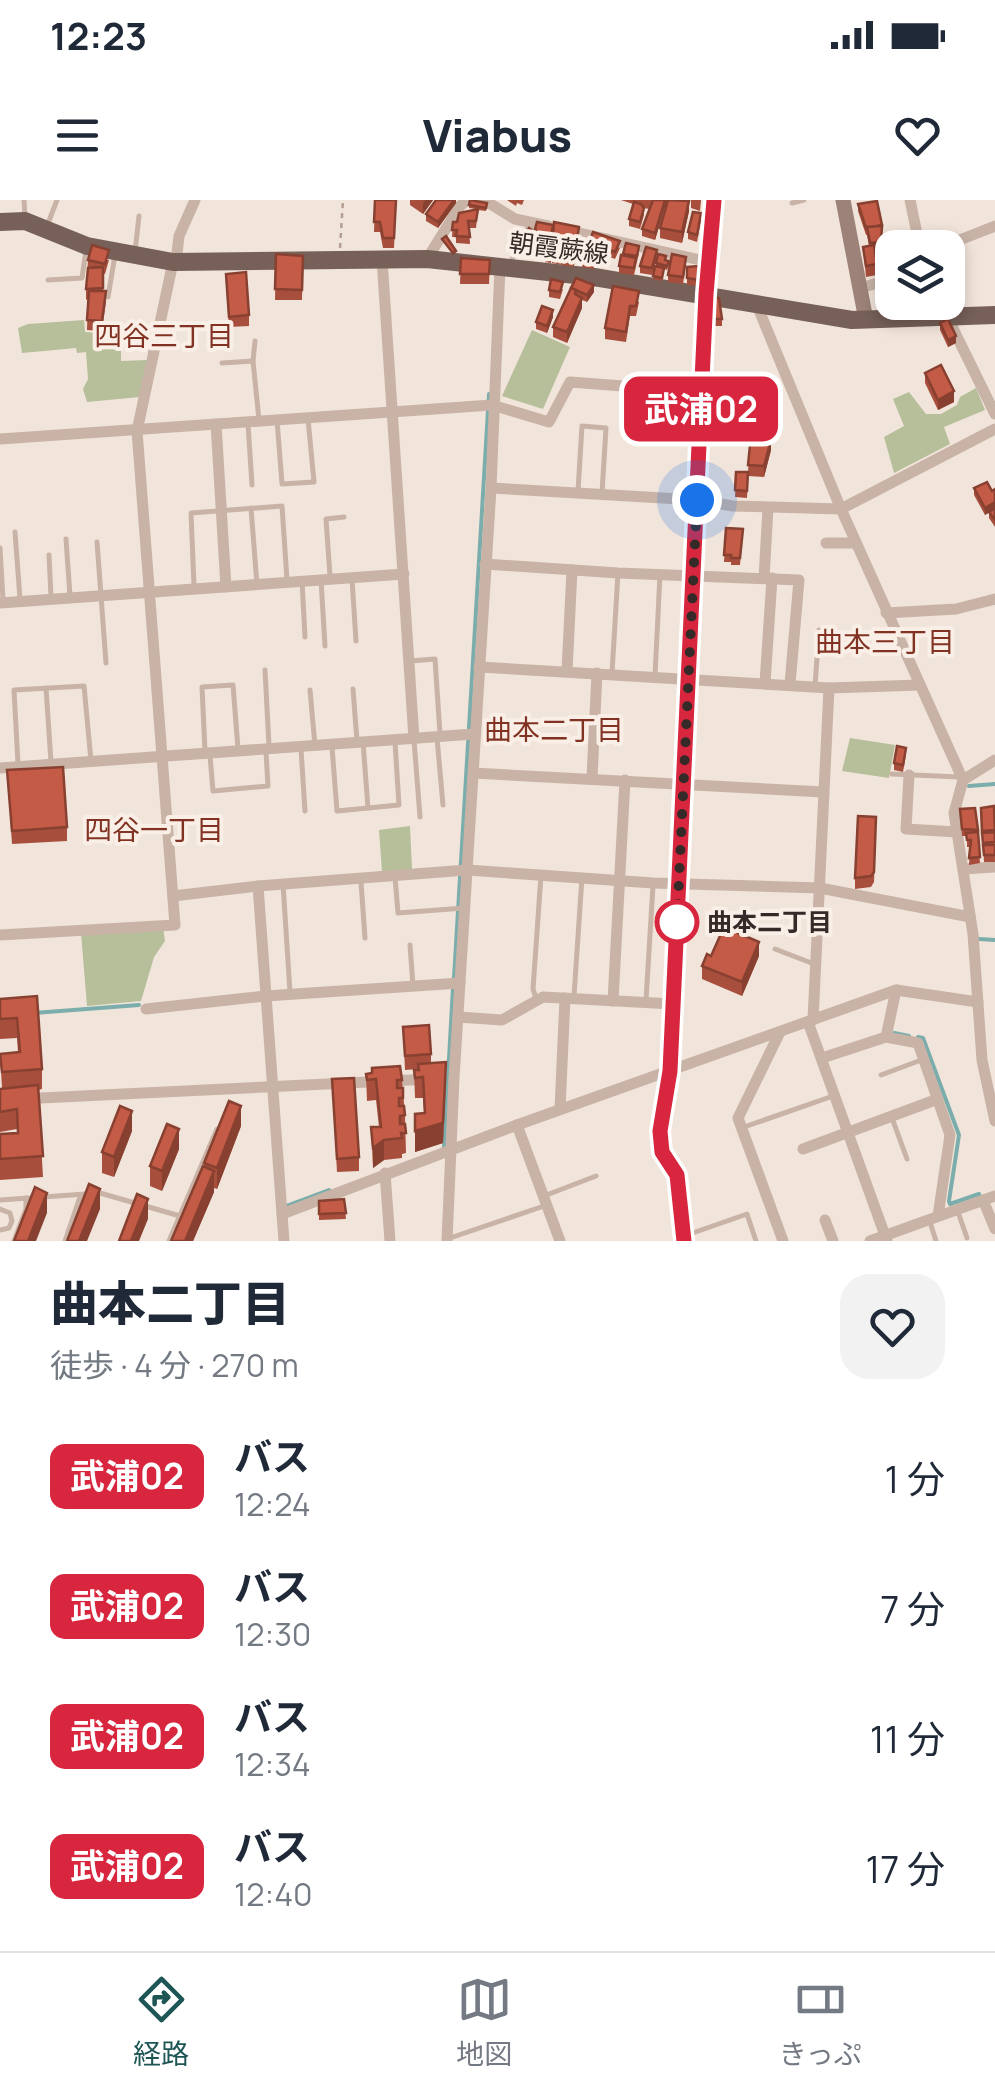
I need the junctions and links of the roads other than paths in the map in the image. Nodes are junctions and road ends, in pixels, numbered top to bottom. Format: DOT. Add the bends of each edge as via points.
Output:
graph roads {
  1 [pos="24,200"];
  2 [pos="56,200"];
  3 [pos="195,200"];
  4 [pos="467,200"];
  5 [pos="484,200"];
  6 [pos="714,200"];
  7 [pos="804,200"];
  8 [pos="842,200"];
  9 [pos="910,200"];
  10 [pos="792,203"];
  11 [pos="139,216"];
  12 [pos="25,221"];
  13 [pos="0,222"];
  14 [pos="530,223"];
  15 [pos="995,226"];
  16 [pos="46,229"];
  17 [pos="916,230"];
  18 [pos="965,238"];
  19 [pos="86,246"];
  20 [pos="125,255"];
  21 [pos="382,258"];
  22 [pos="426,259"];
  23 [pos="174,262"];
  24 [pos="710,262"];
  25 [pos="504,267"];
  26 [pos="48,280"];
  27 [pos="875,284"];
  28 [pos="860,288"];
  29 [pos="706,294"];
  30 [pos="108,297"];
  31 [pos="756,303"];
  32 [pos="965,312"];
  33 [pos="995,315"];
  34 [pos="875,319"];
  35 [pos="866,320"];
  36 [pos="950,320"];
  37 [pos="255,341"];
  38 [pos="253,361"];
  39 [pos="222,363"];
  40 [pos="702,392"];
  41 [pos="492,405"];
  42 [pos="392,410"];
  43 [pos="995,414"];
  44 [pos="308,416"];
  45 [pos="277,418"];
  46 [pos="254,420"];
  47 [pos="216,424"];
  48 [pos="995,430"];
  49 [pos="137,431"];
  50 [pos="0,439"];
  51 [pos="252,486"];
  52 [pos="490,488"];
  53 [pos="578,494"];
  54 [pos="602,495"];
  55 [pos="697,500"];
  56 [pos="251,508"];
  57 [pos="768,508"];
  58 [pos="222,510"];
  59 [pos="842,510"];
  60 [pos="344,518"];
  61 [pos="16,532"];
  62 [pos="66,539"];
  63 [pos="97,542"];
  64 [pos="856,542"];
  65 [pos="826,543"];
  66 [pos="0,548"];
  67 [pos="48,555"];
  68 [pos="486,564"];
  69 [pos="572,570"];
  70 [pos="618,573"];
  71 [pos="404,574"];
  72 [pos="660,574"];
  73 [pos="693,576"];
  74 [pos="352,578"];
  75 [pos="768,578"];
  76 [pos="326,580"];
  77 [pos="302,581"];
  78 [pos="287,582"];
  79 [pos="257,585"];
  80 [pos="226,587"];
  81 [pos="194,589"];
  82 [pos="150,592"];
  83 [pos="101,596"];
  84 [pos="70,598"];
  85 [pos="51,599"];
  86 [pos="995,599"];
  87 [pos="20,602"];
  88 [pos="2,603"];
  89 [pos="886,612"];
  90 [pos="820,630"];
  91 [pos="306,637"];
  92 [pos="356,640"];
  93 [pos="325,646"];
  94 [pos="410,661"];
  95 [pos="106,663"];
  96 [pos="480,667"];
  97 [pos="265,670"];
  98 [pos="567,671"];
  99 [pos="597,672"];
  100 [pos="612,674"];
  101 [pos="655,676"];
  102 [pos="688,679"];
  103 [pos="765,683"];
  104 [pos="790,684"];
  105 [pos="920,685"];
  106 [pos="815,686"];
  107 [pos="46,688"];
  108 [pos="829,688"];
  109 [pos="353,689"];
  110 [pos="310,690"];
  111 [pos="474,734"];
  112 [pos="439,737"];
  113 [pos="414,738"];
  114 [pos="395,740"];
  115 [pos="360,742"];
  116 [pos="332,744"];
  117 [pos="315,746"];
  118 [pos="301,747"];
  119 [pos="268,749"];
  120 [pos="238,751"];
  121 [pos="208,754"];
  122 [pos="163,757"];
  123 [pos="995,760"];
  124 [pos="91,762"];
  125 [pos="51,765"];
  126 [pos="18,767"];
  127 [pos="0,768"];
  128 [pos="473,773"];
  129 [pos="892,774"];
  130 [pos="909,775"];
  131 [pos="592,778"];
  132 [pos="962,778"];
  133 [pos="625,780"];
  134 [pos="683,784"];
  135 [pos="823,792"];
  136 [pos="443,805"];
  137 [pos="368,808"];
  138 [pos="305,811"];
  139 [pos="420,817"];
  140 [pos="957,832"];
  141 [pos="995,866"];
  142 [pos="962,869"];
  143 [pos="467,870"];
  144 [pos="394,874"];
  145 [pos="541,874"];
  146 [pos="360,877"];
  147 [pos="582,877"];
  148 [pos="620,880"];
  149 [pos="654,883"];
  150 [pos="678,883"];
  151 [pos="282,884"];
  152 [pos="258,886"];
  153 [pos="820,888"];
  154 [pos="173,896"];
  155 [pos="464,908"];
  156 [pos="970,917"];
  157 [pos="0,935"];
  158 [pos="365,938"];
  159 [pos="410,945"];
  160 [pos="775,949"];
  161 [pos="816,965"];
  162 [pos="460,984"];
  163 [pos="413,986"];
  164 [pos="896,990"];
  165 [pos="290,995"];
  166 [pos="266,996"];
  167 [pos="995,997"];
  168 [pos="570,998"];
  169 [pos="978,998"];
  170 [pos="537,1001"];
  171 [pos="613,1001"];
  172 [pos="646,1003"];
  173 [pos="673,1004"];
  174 [pos="146,1009"];
  175 [pos="458,1017"];
  176 [pos="810,1021"];
  177 [pos="780,1032"];
  178 [pos="886,1036"];
  179 [pos="822,1058"];
  180 [pos="924,1059"];
  181 [pos="670,1071"];
  182 [pos="881,1075"];
  183 [pos="454,1078"];
  184 [pos="274,1088"];
  185 [pos="835,1095"];
  186 [pos="938,1099"];
  187 [pos="0,1100"];
  188 [pos="560,1109"];
  189 [pos="891,1116"];
  190 [pos="995,1120"];
  191 [pos="517,1124"];
  192 [pos="742,1128"];
  193 [pos="217,1129"];
  194 [pos="848,1130"];
  195 [pos="803,1149"];
  196 [pos="450,1150"];
  197 [pos="907,1159"];
  198 [pos="386,1173"];
  199 [pos="596,1176"];
  200 [pos="80,1196"];
  201 [pos="26,1198"];
  202 [pos="989,1198"];
  203 [pos="0,1200"];
  204 [pos="545,1200"];
  205 [pos="0,1210"];
  206 [pos="957,1210"];
  207 [pos="282,1214"];
  208 [pos="180,1216"];
  209 [pos="934,1218"];
  210 [pos="825,1220"];
  211 [pos="995,1229"];
  212 [pos="0,1230"];
  213 [pos="886,1238"];
  214 [pos="967,1238"];
  215 [pos="684,1239"];
  216 [pos="447,1240"];
  217 [pos="14,1241"];
  218 [pos="65,1241"];
  219 [pos="169,1241"];
  220 [pos="284,1241"];
  221 [pos="390,1241"];
  222 [pos="560,1241"];
  223 [pos="756,1241"];
  224 [pos="783,1241"];
  225 [pos="833,1241"];
  226 [pos="870,1241"];
  227 [pos="936,1241"];
  1 -- 12 [label="lane"];
  2 -- 16 [label="lane"];
  3 -- 23 [label="street"];
  4 -- 22 [label="street"];
  5 -- 14 [label="street"];
  6 -- 24 [label="street"];
  7 -- 10 [label="lane"];
  8 -- 28 [label="main road"];
  9 -- 17 [label="street"];
  11 -- 20 [label="lane"];
  12 -- 13 [label="main road, 朝霞蕨線"];
  12 -- 16 [label="main road, 朝霞蕨線"];
  14 -- 24 [label="street"];
  14 -- 25 [label="lane"];
  15 -- 18 [label="street"];
  16 -- 19 [label="main road, 朝霞蕨線"];
  19 -- 20 [label="main road, 朝霞蕨線"];
  19 -- 26 [label="lane" via="82,278"];
  20 -- 23 [label="main road, 朝霞蕨線"];
  20 -- 30 [label="lane"];
  21 -- 22 [label="main road, 朝霞蕨線"];
  21 -- 23 [label="main road, 朝霞蕨線"];
  21 -- 42 [label="street"];
  22 -- 25 [label="main road, 朝霞蕨線"];
  23 -- 49 [label="street"];
  24 -- 29 [label="street"];
  25 -- 29 [label="main road, 朝霞蕨線"];
  25 -- 41 [label="street"];
  27 -- 28 [label="street"];
  28 -- 35 [label="main road"];
  29 -- 31 [label="main road, 朝霞蕨線"];
  29 -- 40 [label="street"];
  31 -- 35 [label="main road, 朝霞蕨線"];
  31 -- 59 [label="street"];
  32 -- 33 [label="main road, 朝霞蕨線"];
  34 -- 35 [label="main road, 朝霞蕨線"];
  36 -- 43 [label="street"];
  37 -- 38 [label="lane"];
  38 -- 39 [label="lane"];
  38 -- 46 [label="lane"];
  40 -- 41 [label="street" via="570,382 549,422"];
  40 -- 55 [label="street"];
  41 -- 42 [label="street"];
  41 -- 52 [label="street"];
  42 -- 44 [label="street"];
  42 -- 71 [label="street"];
  44 -- 45 [label="street"];
  44 -- 45 [label="lane" via="314,482 282,484"];
  45 -- 46 [label="street"];
  46 -- 47 [label="street"];
  46 -- 51 [label="lane"];
  47 -- 49 [label="street"];
  47 -- 58 [label="street"];
  48 -- 59 [label="street"];
  49 -- 50 [label="street"];
  49 -- 82 [label="street"];
  52 -- 53 [label="street"];
  52 -- 68 [label="street"];
  53 -- 54 [label="street"];
  53 -- 54 [label="lane" via="582,426 606,428"];
  54 -- 55 [label="street"];
  55 -- 57 [label="street"];
  55 -- 73 [label="street"];
  56 -- 58 [label="lane"];
  56 -- 78 [label="lane" via="282,506"];
  56 -- 79 [label="lane"];
  57 -- 59 [label="street"];
  57 -- 75 [label="street"];
  58 -- 80 [label="street"];
  58 -- 81 [label="lane" via="191,513"];
  59 -- 64 [label="street"];
  60 -- 76 [label="lane" via="326,519"];
  61 -- 87 [label="lane"];
  62 -- 84 [label="lane"];
  63 -- 83 [label="lane"];
  64 -- 65 [label="street"];
  64 -- 89 [label="street"];
  66 -- 88 [label="lane"];
  67 -- 85 [label="lane"];
  68 -- 69 [label="street"];
  68 -- 96 [label="street"];
  69 -- 70 [label="street"];
  69 -- 98 [label="street"];
  70 -- 72 [label="street"];
  70 -- 100 [label="lane"];
  71 -- 74 [label="street"];
  71 -- 94 [label="street"];
  72 -- 73 [label="street"];
  72 -- 101 [label="lane"];
  73 -- 75 [label="street"];
  73 -- 102 [label="street"];
  74 -- 76 [label="street"];
  74 -- 92 [label="lane"];
  75 -- 103 [label="street"];
  75 -- 104 [label="street" via="799,580"];
  76 -- 77 [label="street"];
  76 -- 93 [label="lane"];
  77 -- 78 [label="street"];
  77 -- 91 [label="lane"];
  78 -- 79 [label="street"];
  79 -- 80 [label="street"];
  80 -- 81 [label="street"];
  81 -- 82 [label="street"];
  82 -- 83 [label="street"];
  82 -- 122 [label="street"];
  83 -- 84 [label="street"];
  83 -- 95 [label="lane"];
  84 -- 85 [label="street"];
  85 -- 87 [label="street"];
  86 -- 89 [label="street" via="956,610"];
  87 -- 88 [label="street"];
  89 -- 105 [label="street"];
  90 -- 106 [label="lane"];
  94 -- 112 [label="lane" via="435,660"];
  94 -- 113 [label="street"];
  96 -- 98 [label="street"];
  96 -- 111 [label="street"];
  97 -- 119 [label="lane"];
  98 -- 99 [label="street"];
  99 -- 100 [label="street"];
  99 -- 131 [label="street"];
  100 -- 101 [label="street"];
  101 -- 102 [label="street"];
  102 -- 103 [label="street"];
  102 -- 134 [label="street"];
  103 -- 104 [label="street"];
  104 -- 106 [label="street"];
  105 -- 108 [label="street"];
  105 -- 132 [label="street"];
  106 -- 108 [label="street"];
  107 -- 124 [label="lane" via="84,686"];
  107 -- 125 [label="lane"];
  107 -- 126 [label="lane" via="14,690"];
  108 -- 135 [label="street"];
  109 -- 115 [label="lane"];
  110 -- 117 [label="lane"];
  111 -- 112 [label="street"];
  111 -- 128 [label="street"];
  112 -- 113 [label="street"];
  112 -- 136 [label="lane"];
  113 -- 114 [label="street"];
  113 -- 139 [label="lane"];
  114 -- 115 [label="street"];
  114 -- 137 [label="lane" via="400,805"];
  115 -- 116 [label="street"];
  115 -- 137 [label="lane"];
  116 -- 117 [label="street"];
  116 -- 137 [label="lane" via="337,810"];
  117 -- 118 [label="street"];
  118 -- 119 [label="street"];
  118 -- 138 [label="lane"];
  119 -- 120 [label="street"];
  119 -- 121 [label="lane" via="268,786 213,791"];
  120 -- 121 [label="street"];
  120 -- 121 [label="lane" via="233,685 202,687"];
  121 -- 122 [label="street"];
  122 -- 124 [label="street"];
  122 -- 154 [label="street"];
  123 -- 132 [label="street"];
  124 -- 125 [label="street"];
  125 -- 126 [label="street"];
  126 -- 127 [label="street"];
  128 -- 131 [label="street"];
  128 -- 143 [label="street"];
  129 -- 130 [label="lane"];
  130 -- 132 [label="lane"];
  130 -- 140 [label="street" via="906,829"];
  131 -- 133 [label="street"];
  132 -- 140 [label="street"];
  133 -- 134 [label="street"];
  133 -- 148 [label="street"];
  134 -- 135 [label="street"];
  134 -- 150 [label="street"];
  135 -- 153 [label="street"];
  140 -- 142 [label="street"];
  141 -- 142 [label="street"];
  142 -- 156 [label="street"];
  143 -- 144 [label="street"];
  143 -- 145 [label="street"];
  143 -- 155 [label="street"];
  144 -- 146 [label="street"];
  144 -- 155 [label="lane" via="398,913"];
  145 -- 147 [label="street"];
  145 -- 170 [label="lane"];
  146 -- 151 [label="street"];
  146 -- 158 [label="lane"];
  147 -- 148 [label="street"];
  147 -- 168 [label="lane"];
  148 -- 149 [label="street"];
  148 -- 171 [label="street"];
  149 -- 150 [label="street"];
  149 -- 172 [label="lane"];
  150 -- 153 [label="street"];
  150 -- 173 [label="street"];
  151 -- 152 [label="street"];
  151 -- 165 [label="lane"];
  152 -- 154 [label="street"];
  152 -- 166 [label="street"];
  153 -- 156 [label="street"];
  153 -- 161 [label="street"];
  154 -- 157 [label="street" via="175,924"];
  155 -- 162 [label="street"];
  156 -- 169 [label="street"];
  159 -- 163 [label="lane"];
  160 -- 161 [label="lane"];
  161 -- 176 [label="street"];
  162 -- 163 [label="street"];
  162 -- 175 [label="street"];
  163 -- 165 [label="street"];
  164 -- 169 [label="street"];
  164 -- 176 [label="street"];
  164 -- 178 [label="street"];
  165 -- 166 [label="street"];
  166 -- 174 [label="street"];
  166 -- 184 [label="street"];
  167 -- 169 [label="street"];
  168 -- 170 [label="street"];
  168 -- 171 [label="street"];
  168 -- 188 [label="street"];
  169 -- 190 [label="street"];
  170 -- 175 [label="street" via="502,1020"];
  171 -- 172 [label="street"];
  172 -- 173 [label="street"];
  173 -- 181 [label="street"];
  175 -- 183 [label="street"];
  176 -- 177 [label="street"];
  176 -- 179 [label="street"];
  177 -- 181 [label="street"];
  177 -- 192 [label="street" via="738,1118"];
  178 -- 179 [label="street"];
  178 -- 180 [label="street" via="918,1043"];
  179 -- 185 [label="street"];
  180 -- 182 [label="lane"];
  180 -- 186 [label="street"];
  181 -- 188 [label="street"];
  181 -- 215 [label="street" via="660,1131 662,1152 677,1175"];
  183 -- 184 [label="street"];
  183 -- 196 [label="street"];
  184 -- 187 [label="street"];
  184 -- 207 [label="street"];
  185 -- 192 [label="lane"];
  185 -- 194 [label="street"];
  186 -- 189 [label="street"];
  186 -- 209 [label="street" via="950,1135"];
  188 -- 191 [label="street"];
  189 -- 194 [label="street"];
  189 -- 197 [label="lane"];
  191 -- 196 [label="street"];
  191 -- 204 [label="street"];
  192 -- 224 [label="street"];
  193 -- 208 [label="lane"];
  194 -- 195 [label="street"];
  194 -- 213 [label="street"];
  196 -- 198 [label="street"];
  196 -- 216 [label="street"];
  198 -- 207 [label="street"];
  198 -- 221 [label="street"];
  199 -- 204 [label="lane"];
  200 -- 201 [label="lane"];
  200 -- 208 [label="lane" via="100,1193"];
  200 -- 218 [label="lane"];
  201 -- 203 [label="lane"];
  201 -- 217 [label="lane"];
  202 -- 206 [label="street"];
  202 -- 211 [label="street"];
  204 -- 216 [label="lane"];
  204 -- 222 [label="street"];
  205 -- 212 [label="lane" via="12,1218"];
  206 -- 209 [label="street"];
  206 -- 214 [label="lane"];
  207 -- 220 [label="street"];
  208 -- 219 [label="lane"];
  209 -- 213 [label="street"];
  209 -- 227 [label="lane"];
  210 -- 225 [label="street"];
  213 -- 226 [label="street"];
  215 -- 223 [label="lane" via="746,1214"];
}
